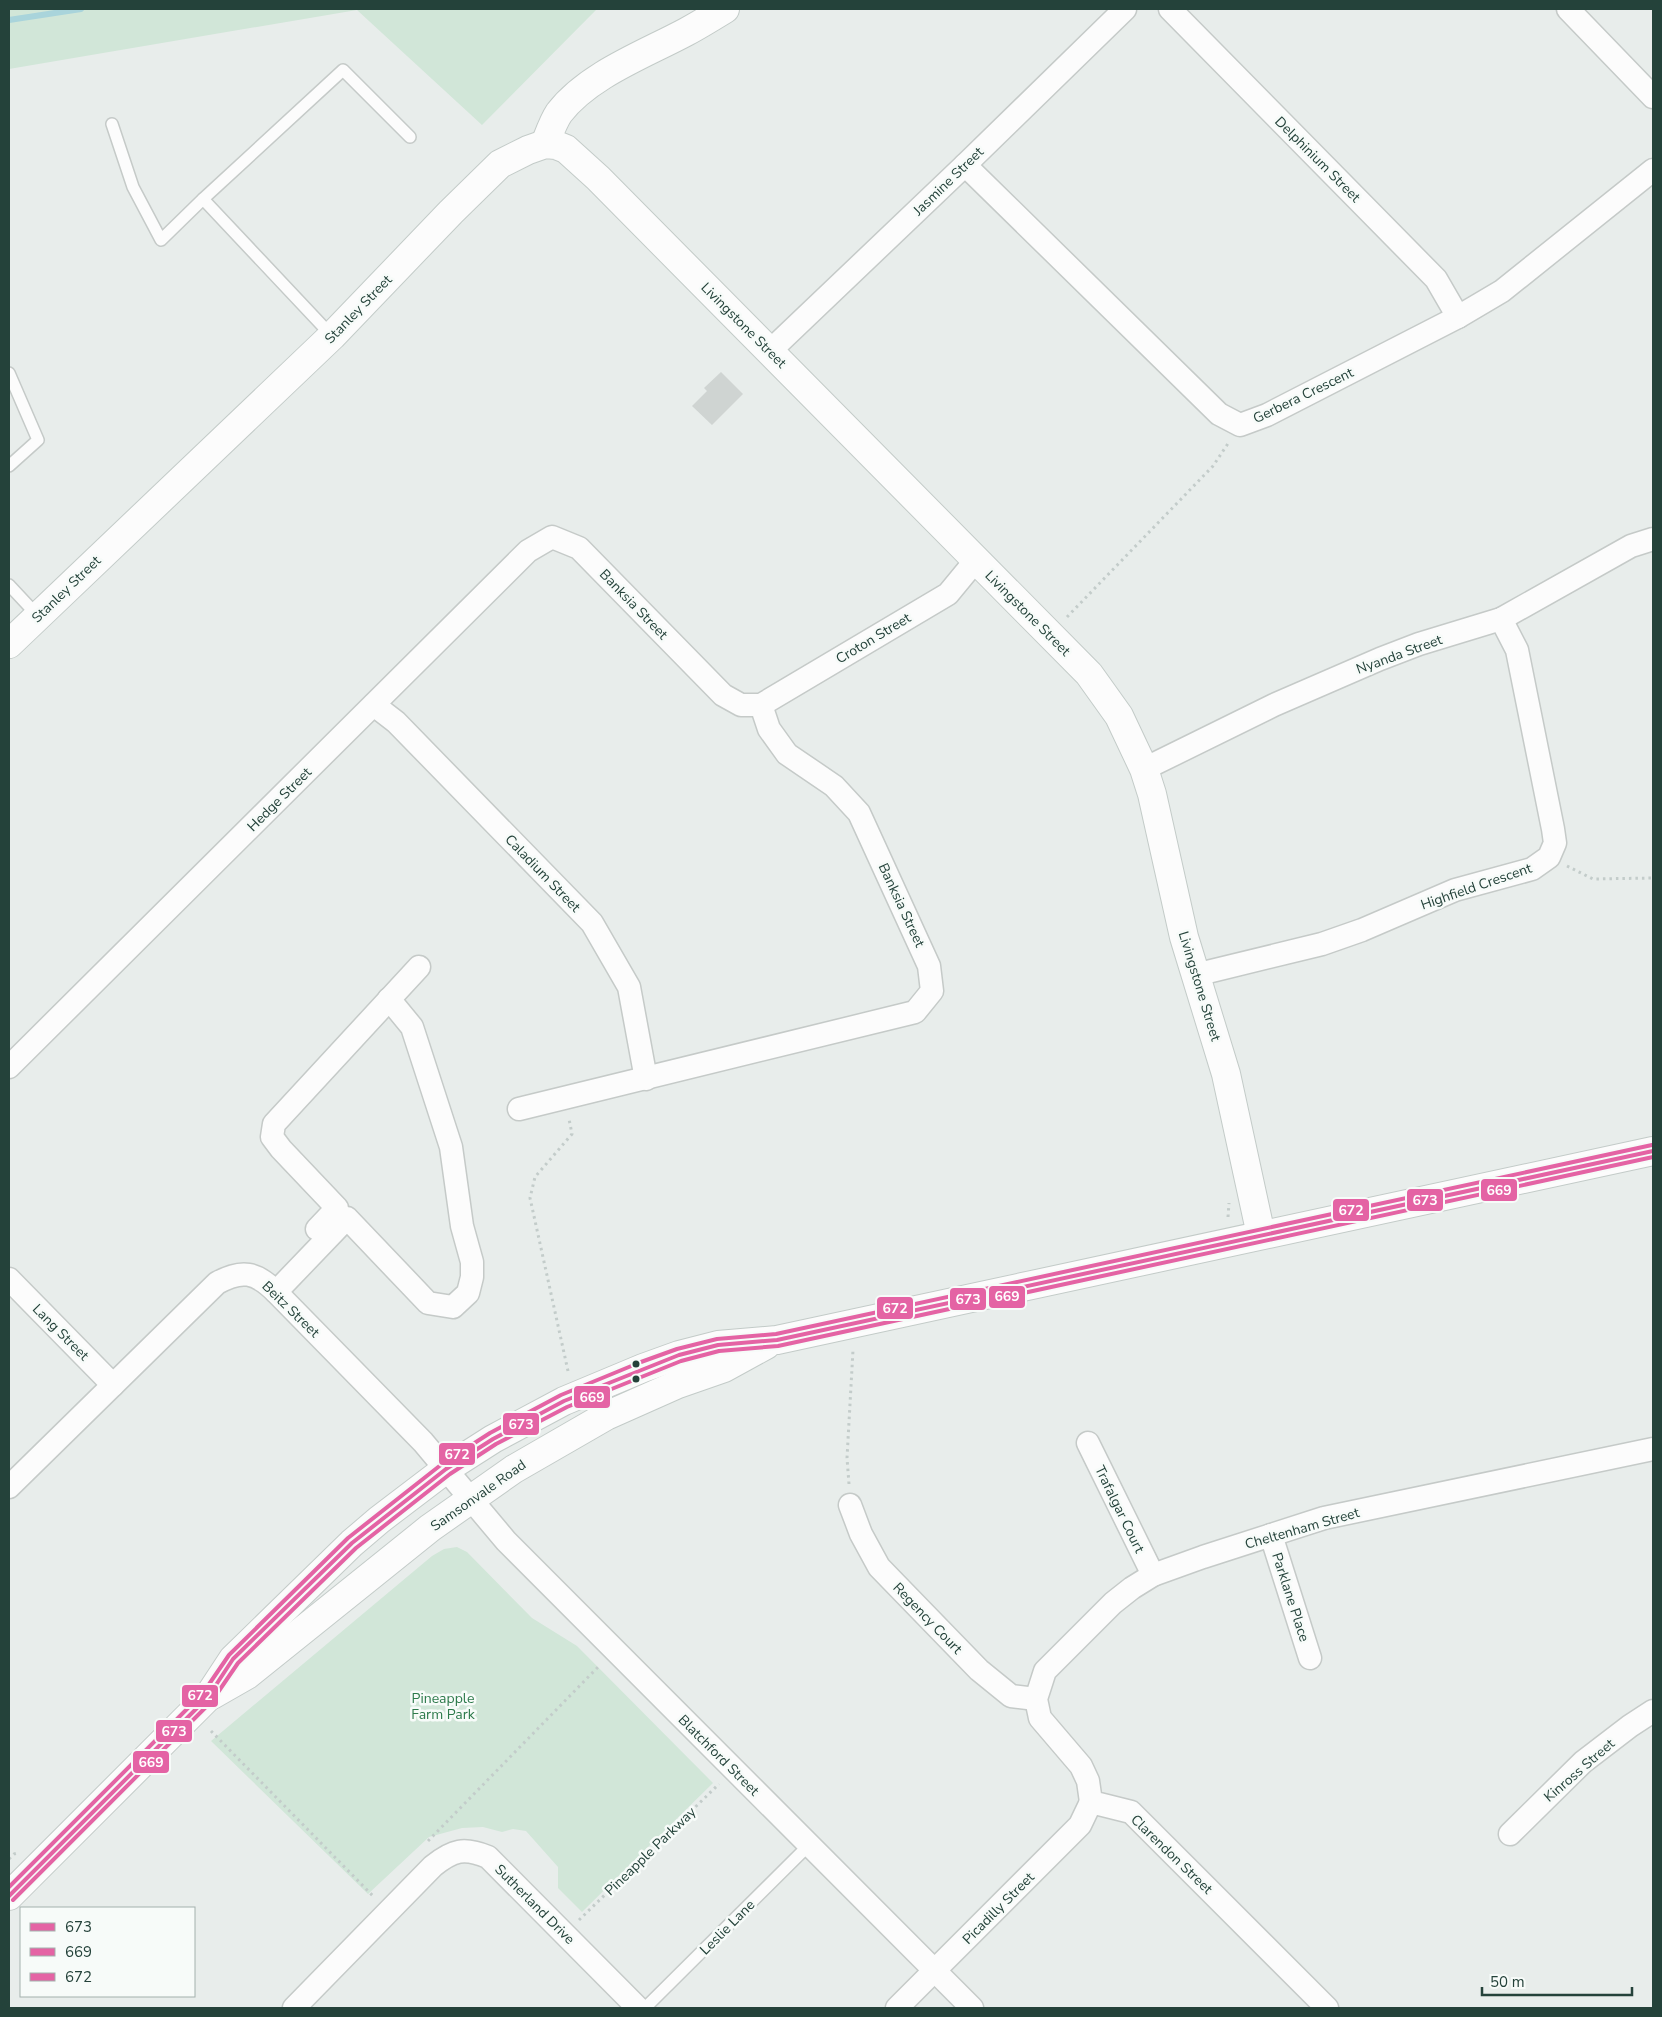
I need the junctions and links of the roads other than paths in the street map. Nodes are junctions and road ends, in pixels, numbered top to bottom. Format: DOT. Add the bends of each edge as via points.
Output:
graph roads {
  1 [pos="725,9"];
  2 [pos="1125,9"];
  3 [pos="1170,9"];
  4 [pos="1568,9"];
  5 [pos="1653,97"];
  6 [pos="112,124"];
  7 [pos="410,137"];
  8 [pos="545,144"];
  9 [pos="965,165"];
  10 [pos="1653,170"];
  11 [pos="203,199"];
  12 [pos="1458,317"];
  13 [pos="332,336"];
  14 [pos="770,351"];
  15 [pos="9,373"];
  16 [pos="9,466"];
  17 [pos="552,537"];
  18 [pos="1653,539"];
  19 [pos="976,560"];
  20 [pos="9,585"];
  21 [pos="38,616"];
  22 [pos="1501,619"];
  23 [pos="9,644"];
  24 [pos="374,705"];
  25 [pos="761,705"];
  26 [pos="1144,769"];
  27 [pos="419,967"];
  28 [pos="1195,975"];
  29 [pos="389,999"];
  30 [pos="9,1067"];
  31 [pos="646,1079"];
  32 [pos="519,1109"];
  33 [pos="1653,1151"];
  34 [pos="1261,1234"];
  35 [pos="9,1279"];
  36 [pos="271,1287"];
  37 [pos="777,1340"];
  38 [pos="113,1385"];
  39 [pos="1088,1443"];
  40 [pos="1653,1449"];
  41 [pos="446,1469"];
  42 [pos="9,1486"];
  43 [pos="470,1499"];
  44 [pos="850,1505"];
  45 [pos="1271,1535"];
  46 [pos="1153,1575"];
  47 [pos="1310,1658"];
  48 [pos="208,1697"];
  49 [pos="1036,1699"];
  50 [pos="1653,1711"];
  51 [pos="1091,1802"];
  52 [pos="1510,1834"];
  53 [pos="810,1845"];
  54 [pos="9,1896"];
  55 [pos="935,1971"];
  56 [pos="298,2007"];
  57 [pos="638,2008"];
  58 [pos="645,2008"];
  59 [pos="897,2008"];
  60 [pos="972,2008"];
  61 [pos="1327,2008"];
  1 -- 8 [label="main road" via="637,56 586,88 559,114"];
  2 -- 9 [label="street, Jasmine Street"];
  3 -- 12 [label="street, Delphinium Street" via="1436,279"];
  4 -- 5 [label="street"];
  6 -- 11 [label="lane" via="133,187 161,240"];
  7 -- 11 [label="lane" via="343,70"];
  8 -- 13 [label="main road, Stanley Street" via="500,164"];
  8 -- 14 [label="main road, Livingstone Street" via="566,149 578,159"];
  9 -- 12 [label="street, Gerbera Crescent" via="1219,414 1240,425 1267,415"];
  9 -- 14 [label="street, Jasmine Street"];
  10 -- 12 [label="street, Gerbera Crescent" via="1502,291"];
  11 -- 13 [label="lane"];
  13 -- 21 [label="main road, Stanley Street"];
  14 -- 19 [label="main road, Livingstone Street"];
  15 -- 16 [label="lane" via="38,440"];
  17 -- 24 [label="street, Hedge Street" via="528,552"];
  17 -- 25 [label="street, Banksia Street" via="579,548 723,695 740,705"];
  18 -- 22 [label="street, Nyanda Street" via="1631,546"];
  19 -- 25 [label="street, Croton Street" via="948,594"];
  19 -- 26 [label="main road, Livingstone Street" via="1089,674 1119,716"];
  20 -- 21 [label="lane"];
  21 -- 23 [label="main road, Stanley Street"];
  22 -- 26 [label="street, Nyanda Street" via="1380,659 1274,705"];
  22 -- 28 [label="street, Highfield Crescent" via="1517,650 1553,829 1554,843 1549,857 1532,869 1456,890 1322,944"];
  24 -- 30 [label="street, Hedge Street"];
  24 -- 31 [label="street, Caladium Street" via="396,722 592,923 629,987"];
  25 -- 31 [label="street, Banksia Street" via="770,729 787,754 834,786 859,813 930,966 932,991 915,1012"];
  26 -- 28 [label="main road, Livingstone Street"];
  27 -- 29 [label="street"];
  28 -- 34 [label="main road, Livingstone Street" via="1226,1074"];
  29 -- 36 [label="street" via="274,1124 272,1137 280,1149 337,1208"];
  29 -- 36 [label="street" via="412,1027 451,1147 462,1226 472,1262 468,1293 453,1307 428,1303 347,1218"];
  31 -- 32 [label="street, Banksia Street"];
  33 -- 34 [label="main road, Samsonvale Road"];
  34 -- 37 [label="main road, Samsonvale Road"];
  35 -- 38 [label="street, Lang Street"];
  36 -- 38 [label="street, Beitz Street" via="245,1273 217,1283"];
  36 -- 41 [label="street, Beitz Street"];
  37 -- 41 [label="main road, Samsonvale Road" via="718,1344 642,1368 530,1418"];
  37 -- 43 [label="main road, Samsonvale Road" via="724,1368 678,1384 606,1416 540,1453"];
  38 -- 42 [label="street, Beitz Street"];
  39 -- 46 [label="street, Trafalgar Court"];
  40 -- 45 [label="street, Cheltenham Street" via="1324,1518"];
  41 -- 43 [label="street, Beitz Street"];
  41 -- 48 [label="main road, Samsonvale Road" via="379,1520 333,1561 233,1659"];
  43 -- 48 [label="main road, Samsonvale Road" via="247,1675"];
  43 -- 53 [label="street, Blatchford Street" via="512,1547"];
  44 -- 49 [label="street, Regency Court" via="879,1567 978,1670 1011,1696"];
  45 -- 46 [label="street, Cheltenham Street"];
  45 -- 47 [label="street, Parklane Place"];
  46 -- 49 [label="street, Cheltenham Street" via="1113,1603 1044,1671"];
  48 -- 54 [label="main road, Samsonvale Road"];
  49 -- 51 [label="street" via="1040,1718 1081,1766 1088,1780"];
  50 -- 52 [label="street, Kinross Street" via="1583,1762"];
  51 -- 55 [label="street, Picadilly Street" via="1080,1825"];
  51 -- 61 [label="street, Clarendon Street" via="1131,1812"];
  53 -- 55 [label="street, Blatchford Street"];
  53 -- 58 [label="lane, Leslie Lane"];
  55 -- 59 [label="street, Picadilly Street"];
  55 -- 60 [label="street, Blatchford Street"];
  56 -- 57 [label="street, Sutherland Drive" via="433,1866 446,1855 461,1851 488,1857"];
}
